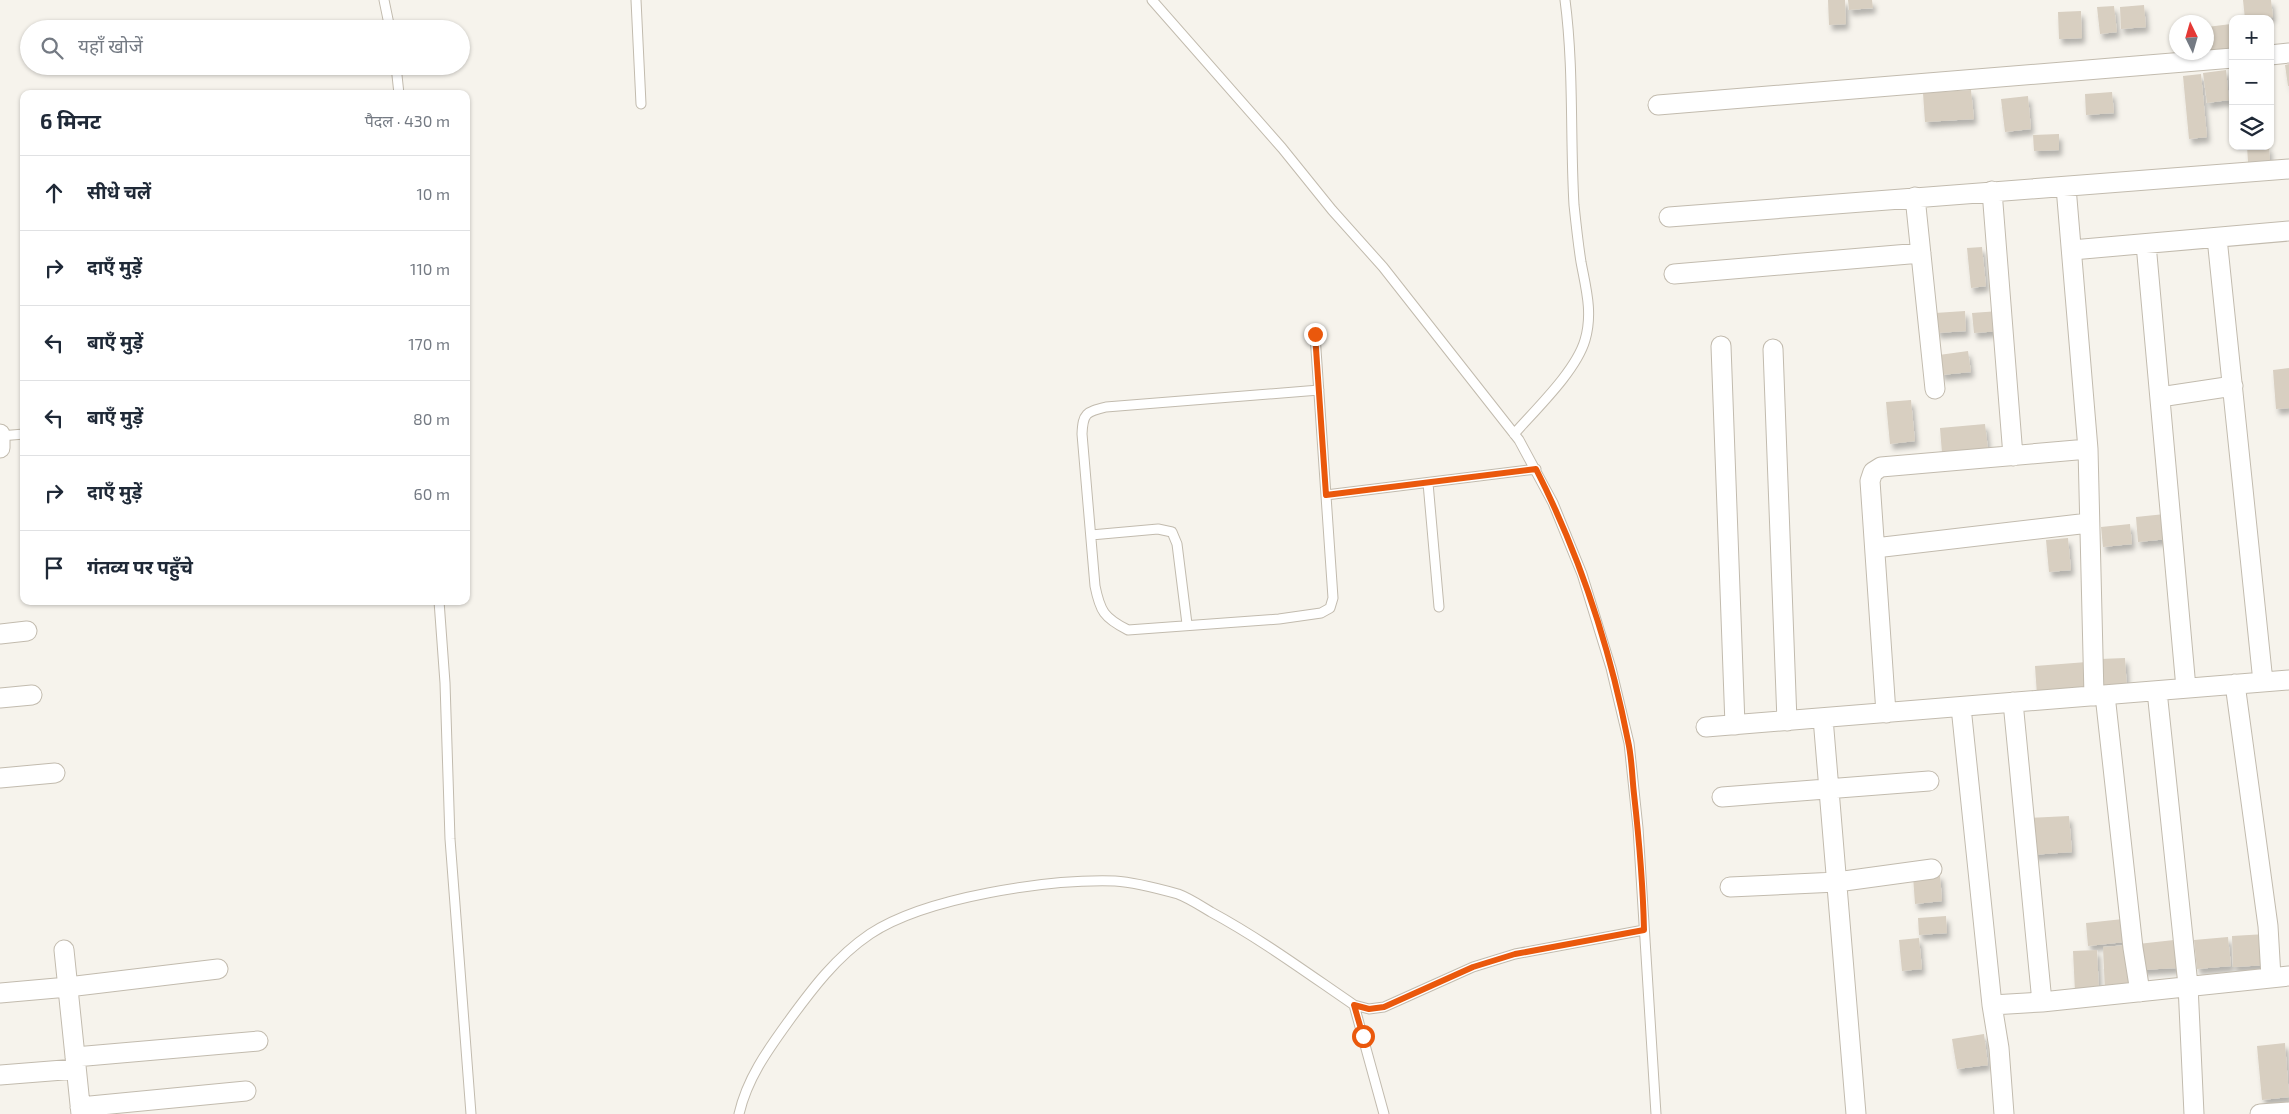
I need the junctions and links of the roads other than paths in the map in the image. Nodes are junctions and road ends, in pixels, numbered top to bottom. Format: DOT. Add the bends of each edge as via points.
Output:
graph roads {
  1 [pos="384,0"];
  2 [pos="636,0"];
  3 [pos="1152,0"];
  4 [pos="1565,0"];
  5 [pos="388,20"];
  6 [pos="2289,53"];
  7 [pos="2274,55"];
  8 [pos="2229,58"];
  9 [pos="397,75"];
  10 [pos="399,90"];
  11 [pos="642,104"];
  12 [pos="1658,105"];
  13 [pos="2289,170"];
  14 [pos="2066,186"];
  15 [pos="1992,191"];
  16 [pos="1915,197"];
  17 [pos="1669,217"];
  18 [pos="2289,231"];
  19 [pos="2217,238"];
  20 [pos="2146,244"];
  21 [pos="2072,250"];
  22 [pos="1921,253"];
  23 [pos="1674,274"];
  24 [pos="1315,334"];
  25 [pos="1721,346"];
  26 [pos="1773,348"];
  27 [pos="2233,386"];
  28 [pos="1935,389"];
  29 [pos="1319,390"];
  30 [pos="2160,397"];
  31 [pos="20,434"];
  32 [pos="1514,434"];
  33 [pos="0,435"];
  34 [pos="0,448"];
  35 [pos="2088,449"];
  36 [pos="2012,456"];
  37 [pos="1536,469"];
  38 [pos="1428,483"];
  39 [pos="1326,495"];
  40 [pos="2089,523"];
  41 [pos="1091,535"];
  42 [pos="1875,548"];
  43 [pos="439,605"];
  44 [pos="1439,607"];
  45 [pos="1187,624"];
  46 [pos="27,631"];
  47 [pos="0,634"];
  48 [pos="2289,680"];
  49 [pos="2263,682"];
  50 [pos="2235,684"];
  51 [pos="2186,688"];
  52 [pos="2157,690"];
  53 [pos="32,695"];
  54 [pos="2099,695"];
  55 [pos="0,698"];
  56 [pos="2013,702"];
  57 [pos="1962,707"];
  58 [pos="1886,713"];
  59 [pos="1823,718"];
  60 [pos="1787,721"];
  61 [pos="1735,725"];
  62 [pos="1706,728"];
  63 [pos="55,773"];
  64 [pos="0,778"];
  65 [pos="1929,781"];
  66 [pos="1829,790"];
  67 [pos="1722,797"];
  68 [pos="1932,869"];
  69 [pos="1837,882"];
  70 [pos="1730,887"];
  71 [pos="1644,930"];
  72 [pos="64,950"];
  73 [pos="218,969"];
  74 [pos="2280,977"];
  75 [pos="2188,986"];
  76 [pos="68,987"];
  77 [pos="2140,992"];
  78 [pos="0,993"];
  79 [pos="2042,1002"];
  80 [pos="1354,1005"];
  81 [pos="1992,1005"];
  82 [pos="258,1041"];
  83 [pos="75,1063"];
  84 [pos="0,1075"];
  85 [pos="246,1091"];
  86 [pos="81,1111"];
  87 [pos="2289,1112"];
  88 [pos="471,1114"];
  89 [pos="738,1114"];
  90 [pos="1384,1114"];
  91 [pos="1656,1114"];
  92 [pos="1856,1114"];
  93 [pos="2004,1114"];
  94 [pos="2194,1114"];
  95 [pos="2260,1114"];
  1 -- 5 [label="lane"];
  2 -- 11 [label="lane"];
  3 -- 32 [label="lane" via="1383,267"];
  4 -- 32 [label="lane" via="1571,80 1574,206 1589,303 1589,323 1584,343 1566,374"];
  6 -- 7 [label="street"];
  8 -- 12 [label="street"];
  9 -- 10 [label="lane"];
  13 -- 14 [label="street"];
  14 -- 15 [label="street"];
  14 -- 21 [label="street"];
  15 -- 16 [label="street"];
  15 -- 36 [label="street"];
  16 -- 17 [label="street"];
  16 -- 22 [label="street"];
  18 -- 19 [label="street"];
  19 -- 20 [label="street"];
  19 -- 27 [label="street"];
  20 -- 21 [label="street"];
  20 -- 30 [label="street"];
  21 -- 35 [label="street"];
  22 -- 23 [label="street"];
  22 -- 28 [label="street"];
  24 -- 29 [label="lane"];
  25 -- 61 [label="street"];
  26 -- 60 [label="street"];
  27 -- 30 [label="street"];
  27 -- 49 [label="street"];
  29 -- 39 [label="lane"];
  29 -- 41 [label="lane" via="1106,407 1089,412 1083,419 1082,434"];
  30 -- 51 [label="street"];
  31 -- 33 [label="lane"];
  32 -- 37 [label="lane"];
  33 -- 34 [label="street"];
  35 -- 36 [label="street"];
  35 -- 40 [label="street"];
  36 -- 42 [label="street" via="1881,467 1873,472 1870,481"];
  37 -- 38 [label="lane"];
  37 -- 71 [label="lane" via="1582,574 1611,668 1628,743 1638,828"];
  38 -- 39 [label="lane"];
  38 -- 44 [label="lane"];
  39 -- 45 [label="lane" via="1333,598 1330,608 1321,613 1279,619"];
  40 -- 42 [label="street"];
  40 -- 54 [label="street"];
  41 -- 45 [label="lane" via="1100,607 1113,622 1128,630"];
  41 -- 45 [label="lane" via="1158,529 1172,532 1177,544"];
  42 -- 58 [label="street"];
  43 -- 88 [label="lane" via="450,839"];
  46 -- 47 [label="street"];
  48 -- 49 [label="street"];
  49 -- 50 [label="street"];
  50 -- 51 [label="street"];
  50 -- 74 [label="street" via="2268,926"];
  51 -- 52 [label="street"];
  52 -- 54 [label="street"];
  52 -- 75 [label="street"];
  53 -- 55 [label="street"];
  54 -- 56 [label="street"];
  54 -- 77 [label="street"];
  56 -- 57 [label="street"];
  56 -- 79 [label="street"];
  57 -- 58 [label="street"];
  57 -- 81 [label="street"];
  58 -- 59 [label="street"];
  59 -- 60 [label="street"];
  59 -- 66 [label="street"];
  60 -- 61 [label="street"];
  61 -- 62 [label="street"];
  63 -- 64 [label="street"];
  65 -- 66 [label="street"];
  66 -- 67 [label="street"];
  66 -- 69 [label="street"];
  68 -- 69 [label="street"];
  69 -- 70 [label="street"];
  69 -- 92 [label="street"];
  71 -- 80 [label="lane" via="1515,954 1473,967 1384,1007 1369,1009"];
  71 -- 91 [label="lane"];
  72 -- 76 [label="street"];
  73 -- 76 [label="street"];
  74 -- 75 [label="street"];
  75 -- 77 [label="street"];
  75 -- 94 [label="street"];
  76 -- 78 [label="street"];
  76 -- 83 [label="street"];
  77 -- 79 [label="street"];
  79 -- 81 [label="street"];
  80 -- 89 [label="lane" via="1236,925 1180,895 1117,881 1060,882 1009,890 911,914 872,932 856,944 827,971 766,1052 744,1093"];
  80 -- 90 [label="lane"];
  81 -- 93 [label="street"];
  82 -- 83 [label="street"];
  83 -- 84 [label="street"];
  83 -- 86 [label="street"];
  85 -- 86 [label="street"];
  87 -- 95 [label="street"];
}
